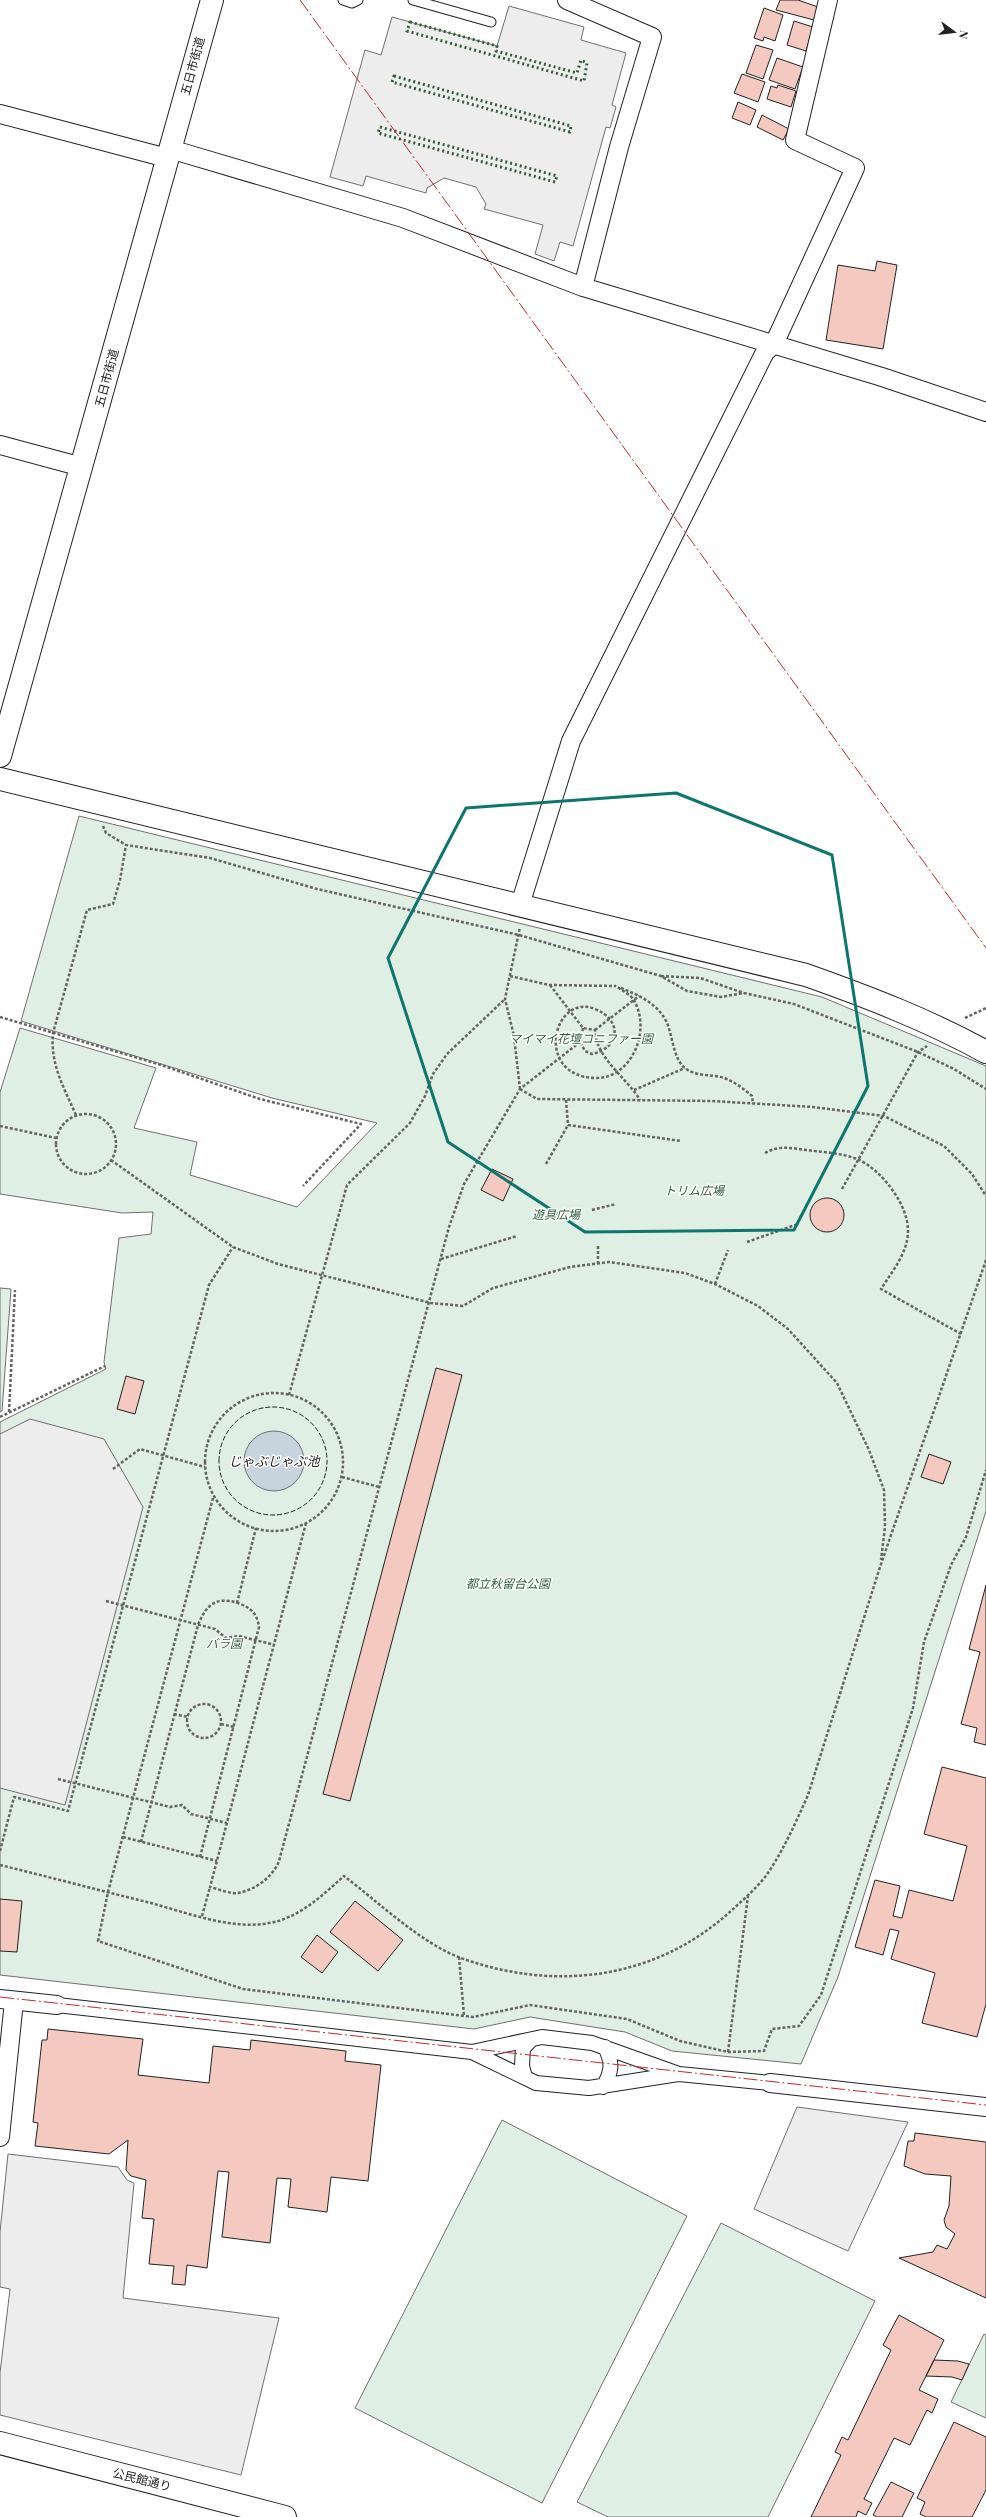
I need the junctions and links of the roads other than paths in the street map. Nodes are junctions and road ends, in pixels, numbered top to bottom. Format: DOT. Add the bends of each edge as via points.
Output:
graph roads {
  1 [pos="212,0"];
  2 [pos="343,0"];
  3 [pos="358,0"];
  4 [pos="413,0"];
  5 [pos="567,0"];
  6 [pos="828,0"];
  7 [pos="491,22"];
  8 [pos="0,114"];
  9 [pos="169,154"];
  10 [pos="583,287"];
  11 [pos="774,344"];
  12 [pos="986,412"];
  13 [pos="0,445"];
  14 [pos="82,467"];
  15 [pos="0,756"];
  16 [pos="0,778"];
  17 [pos="520,915"];
  18 [pos="986,1052"];
  19 [pos="7,2000"];
  20 [pos="57,2005"];
  21 [pos="531,2040"];
  22 [pos="605,2047"];
  23 [pos="472,2052"];
  24 [pos="679,2074"];
  25 [pos="525,2077"];
  26 [pos="770,2083"];
  27 [pos="603,2087"];
  28 [pos="986,2107"];
  29 [pos="0,2137"];
  30 [pos="0,2443"];
  31 [pos="285,2517"];
  1 -- 9 [label="street, 五日市街道"];
  2 -- 3 [label="lane"];
  4 -- 7 [label="lane"];
  5 -- 10 [label="street" via="652,37 619,147"];
  6 -- 11 [label="street" via="795,140 855,168"];
  8 -- 9 [label="street"];
  9 -- 10 [label="street" via="403,218"];
  9 -- 14 [label="street, 五日市街道"];
  10 -- 11 [label="street"];
  11 -- 12 [label="street"];
  11 -- 17 [label="street" via="765,352 571,741"];
  13 -- 14 [label="street"];
  14 -- 15 [label="street, 五日市街道"];
  16 -- 17 [label="street"];
  17 -- 18 [label="street" via="806,975 894,1007 943,1028"];
  19 -- 20 [label="street"];
  19 -- 29 [label="street"];
  20 -- 23 [label="street"];
  21 -- 22 [label="street" via="542,2037"];
  21 -- 23 [label="street"];
  21 -- 25 [label="street" via="523,2048 522,2066"];
  22 -- 24 [label="street"];
  22 -- 27 [label="street" via="611,2060 611,2074"];
  23 -- 25 [label="street"];
  24 -- 26 [label="street"];
  24 -- 27 [label="street"];
  25 -- 27 [label="street" via="536,2083"];
  26 -- 28 [label="street"];
  30 -- 31 [label="street, 公民館通り"];
}
